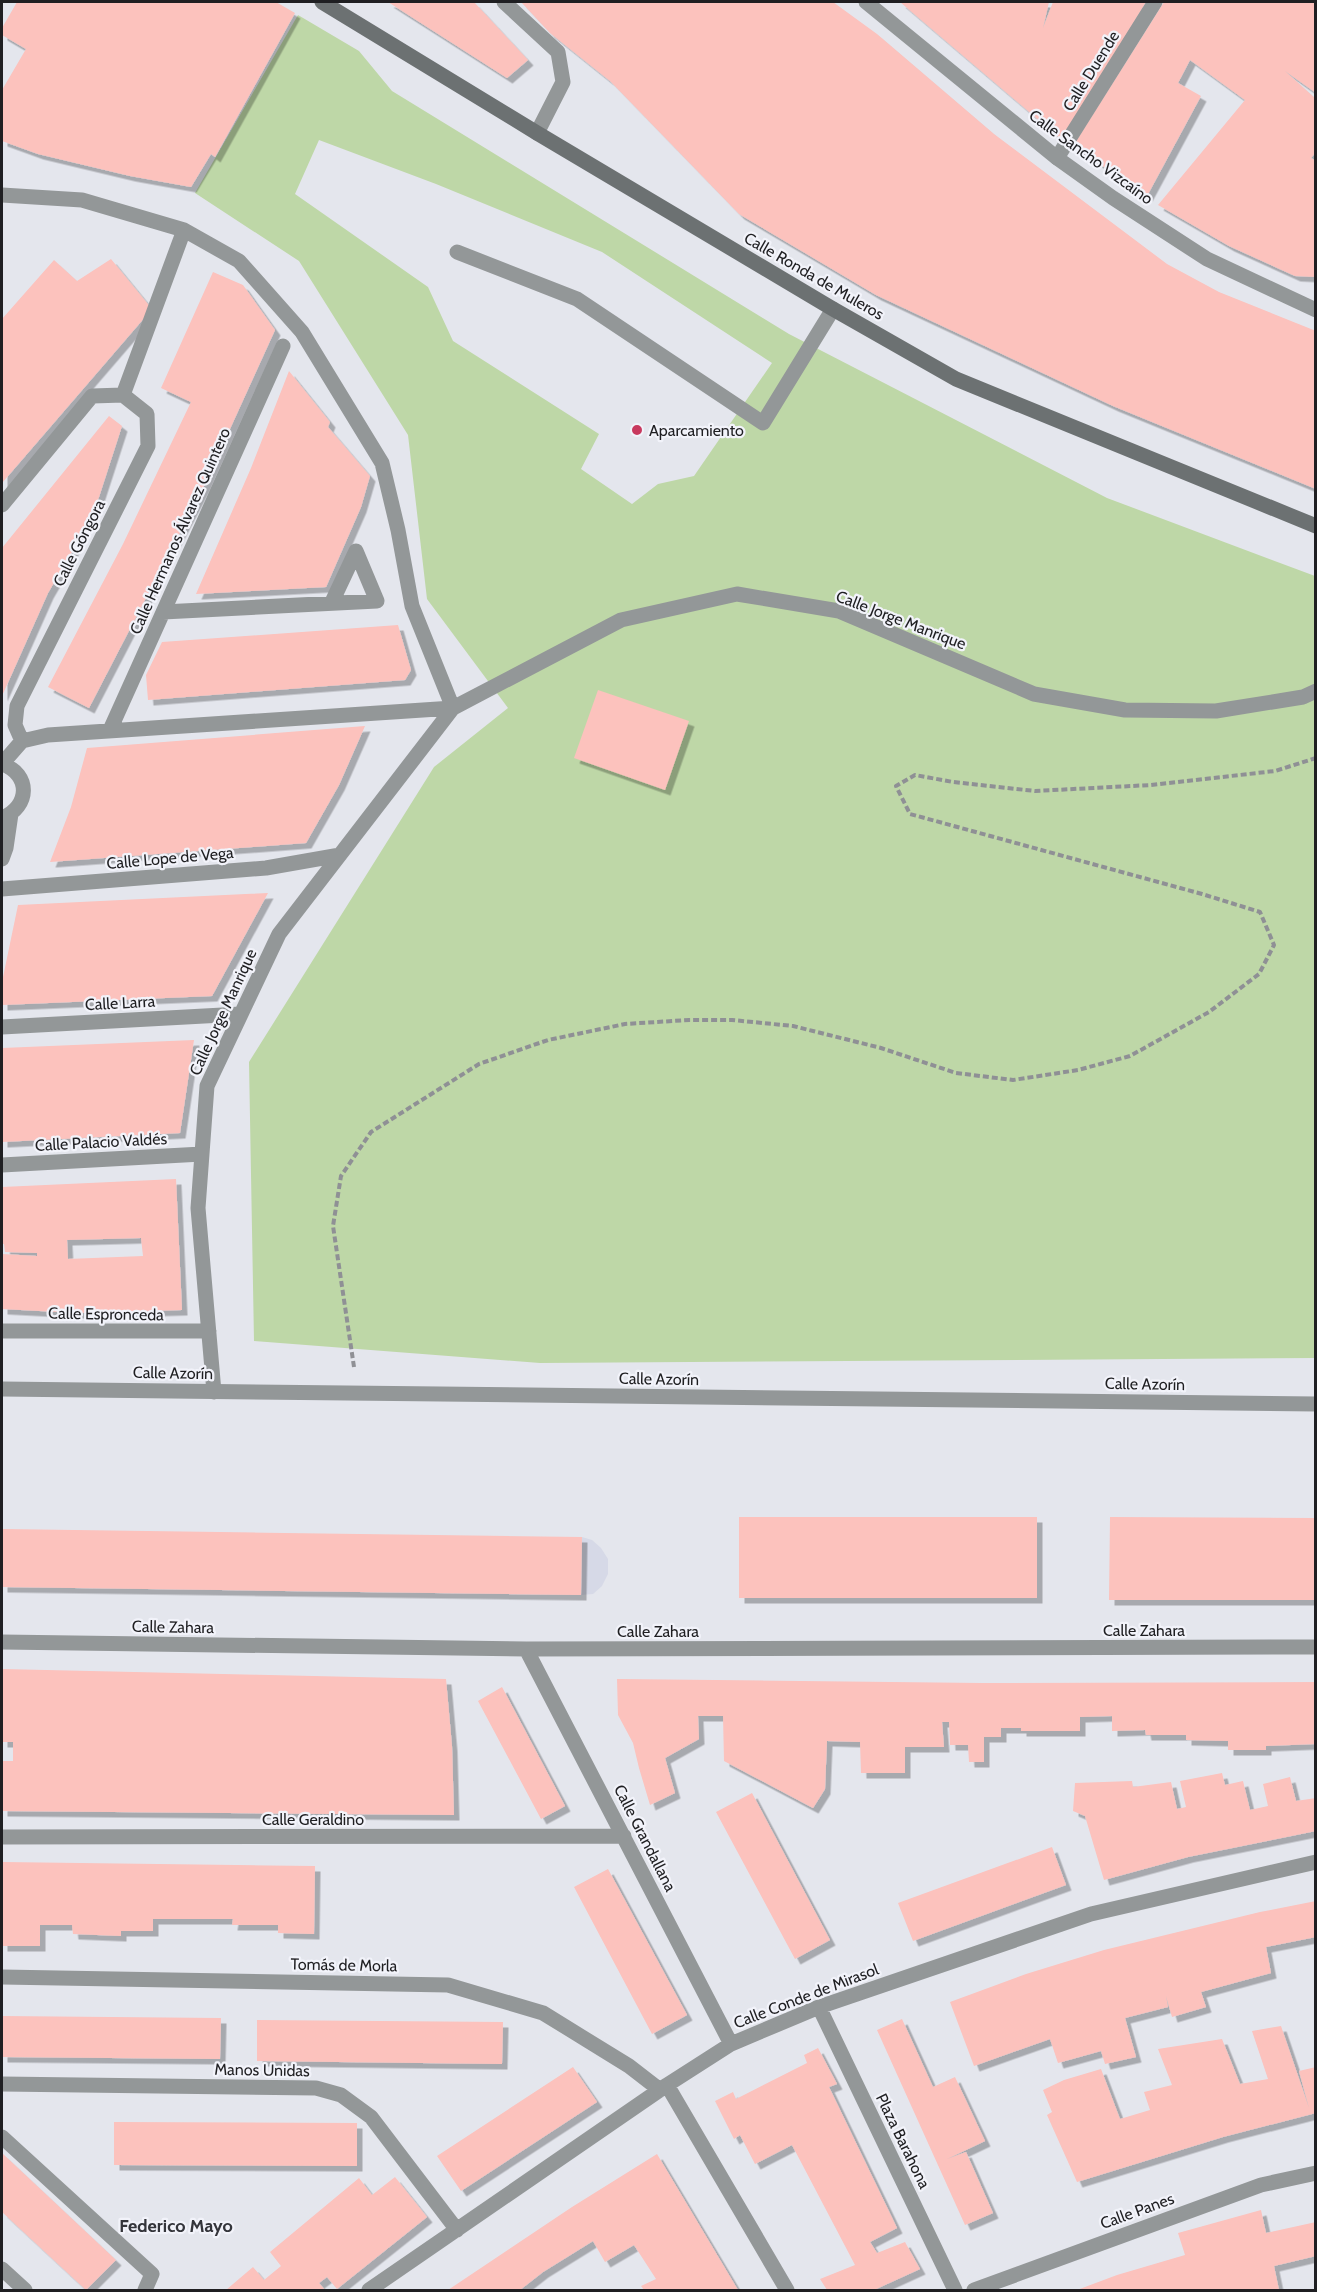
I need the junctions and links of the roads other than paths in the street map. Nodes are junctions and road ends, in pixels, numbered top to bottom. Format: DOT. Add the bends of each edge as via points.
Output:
graph roads {
  1 [pos="322,2"];
  2 [pos="504,2"];
  3 [pos="866,2"];
  4 [pos="1155,2"];
  5 [pos="537,133"];
  6 [pos="1057,158"];
  7 [pos="2,195"];
  8 [pos="184,230"];
  9 [pos="457,252"];
  10 [pos="1314,308"];
  11 [pos="833,309"];
  12 [pos="283,346"];
  13 [pos="123,394"];
  14 [pos="2,505"];
  15 [pos="1316,526"];
  16 [pos="332,602"];
  17 [pos="163,612"];
  18 [pos="1316,692"];
  19 [pos="453,708"];
  20 [pos="110,730"];
  21 [pos="22,741"];
  22 [pos="2,764"];
  23 [pos="6,816"];
  24 [pos="340,855"];
  25 [pos="2,859"];
  26 [pos="2,889"];
  27 [pos="241,1014"];
  28 [pos="2,1027"];
  29 [pos="202,1154"];
  30 [pos="2,1165"];
  31 [pos="2,1331"];
  32 [pos="209,1331"];
  33 [pos="2,1389"];
  34 [pos="214,1392"];
  35 [pos="1316,1404"];
  36 [pos="2,1642"];
  37 [pos="1316,1647"];
  38 [pos="526,1649"];
  39 [pos="624,1836"];
  40 [pos="2,1837"];
  41 [pos="1316,1862"];
  42 [pos="2,1977"];
  43 [pos="819,2007"];
  44 [pos="731,2044"];
  45 [pos="2,2084"];
  46 [pos="663,2087"];
  47 [pos="2,2136"];
  48 [pos="1316,2173"];
  49 [pos="457,2230"];
  50 [pos="2,2269"];
  51 [pos="25,2290"];
  52 [pos="145,2290"];
  53 [pos="369,2290"];
  54 [pos="787,2290"];
  55 [pos="955,2290"];
  56 [pos="974,2290"];
  1 -- 5 [label="main road, Calle Ronda de Muleros"];
  2 -- 5 [label="street" via="558,52 563,82"];
  3 -- 6 [label="street, Calle Sancho Vizcaíno"];
  4 -- 6 [label="street, Calle Duende"];
  5 -- 11 [label="main road, Calle Ronda de Muleros"];
  6 -- 10 [label="street, Calle Sancho Vizcaíno" via="1207,259"];
  7 -- 8 [label="street" via="82,200"];
  8 -- 13 [label="street"];
  8 -- 19 [label="street" via="239,261 302,332 382,463 412,606"];
  9 -- 11 [label="street" via="577,299 762,423"];
  11 -- 15 [label="main road, Calle Ronda de Muleros" via="956,379"];
  12 -- 17 [label="street, Calle Hermanos Álvarez Quintero"];
  13 -- 14 [label="street" via="92,396"];
  13 -- 21 [label="street, Calle Góngora" via="147,414 148,446 17,706 15,725"];
  16 -- 17 [label="street"];
  17 -- 20 [label="street, Calle Hermanos Álvarez Quintero"];
  18 -- 19 [label="street, Calle Jorge Manrique" via="1216,711 1125,710 1034,694 839,611 737,594 621,620"];
  19 -- 20 [label="street, Calle Jorge Manrique"];
  19 -- 24 [label="street, Calle Jorge Manrique"];
  20 -- 21 [label="street, Calle Jorge Manrique"];
  21 -- 22 [label="street"];
  22 -- 23 [label="street" via="22,781 18,808"];
  23 -- 25 [label="street"];
  24 -- 26 [label="street, Calle Lope de Vega" via="266,868"];
  24 -- 27 [label="street, Calle Jorge Manrique" via="279,934"];
  27 -- 28 [label="street, Calle Larra"];
  27 -- 29 [label="street, Calle Jorge Manrique" via="207,1086"];
  29 -- 30 [label="street, Calle Palacio Valdés"];
  29 -- 32 [label="street, Calle Jorge Manrique" via="198,1208"];
  31 -- 32 [label="street, Calle Espronceda"];
  32 -- 34 [label="street, Calle Jorge Manrique"];
  33 -- 34 [label="street, Calle Azorín"];
  34 -- 35 [label="street, Calle Azorín"];
  36 -- 38 [label="street, Calle Zahara"];
  37 -- 38 [label="street, Calle Zahara"];
  38 -- 39 [label="street, Calle Grandallana"];
  39 -- 40 [label="street, Calle Geraldino"];
  39 -- 44 [label="street, Calle Grandallana"];
  41 -- 43 [label="street, Calle Conde de Mirasol" via="1091,1914"];
  42 -- 46 [label="street, Tomás de Morla" via="448,1985 543,2013"];
  43 -- 44 [label="street, Calle Conde de Mirasol"];
  43 -- 55 [label="street, Plaza Barahona"];
  44 -- 46 [label="street, Calle Conde de Mirasol"];
  45 -- 49 [label="street, Manos Unidas" via="316,2088 341,2095 371,2117"];
  46 -- 49 [label="street, Calle Conde de Mirasol"];
  46 -- 54 [label="street"];
  47 -- 52 [label="street" via="152,2274"];
  48 -- 56 [label="street, Calle Panes" via="1262,2185"];
  49 -- 53 [label="street, Calle Conde de Mirasol"];
  50 -- 51 [label="street"];
}
